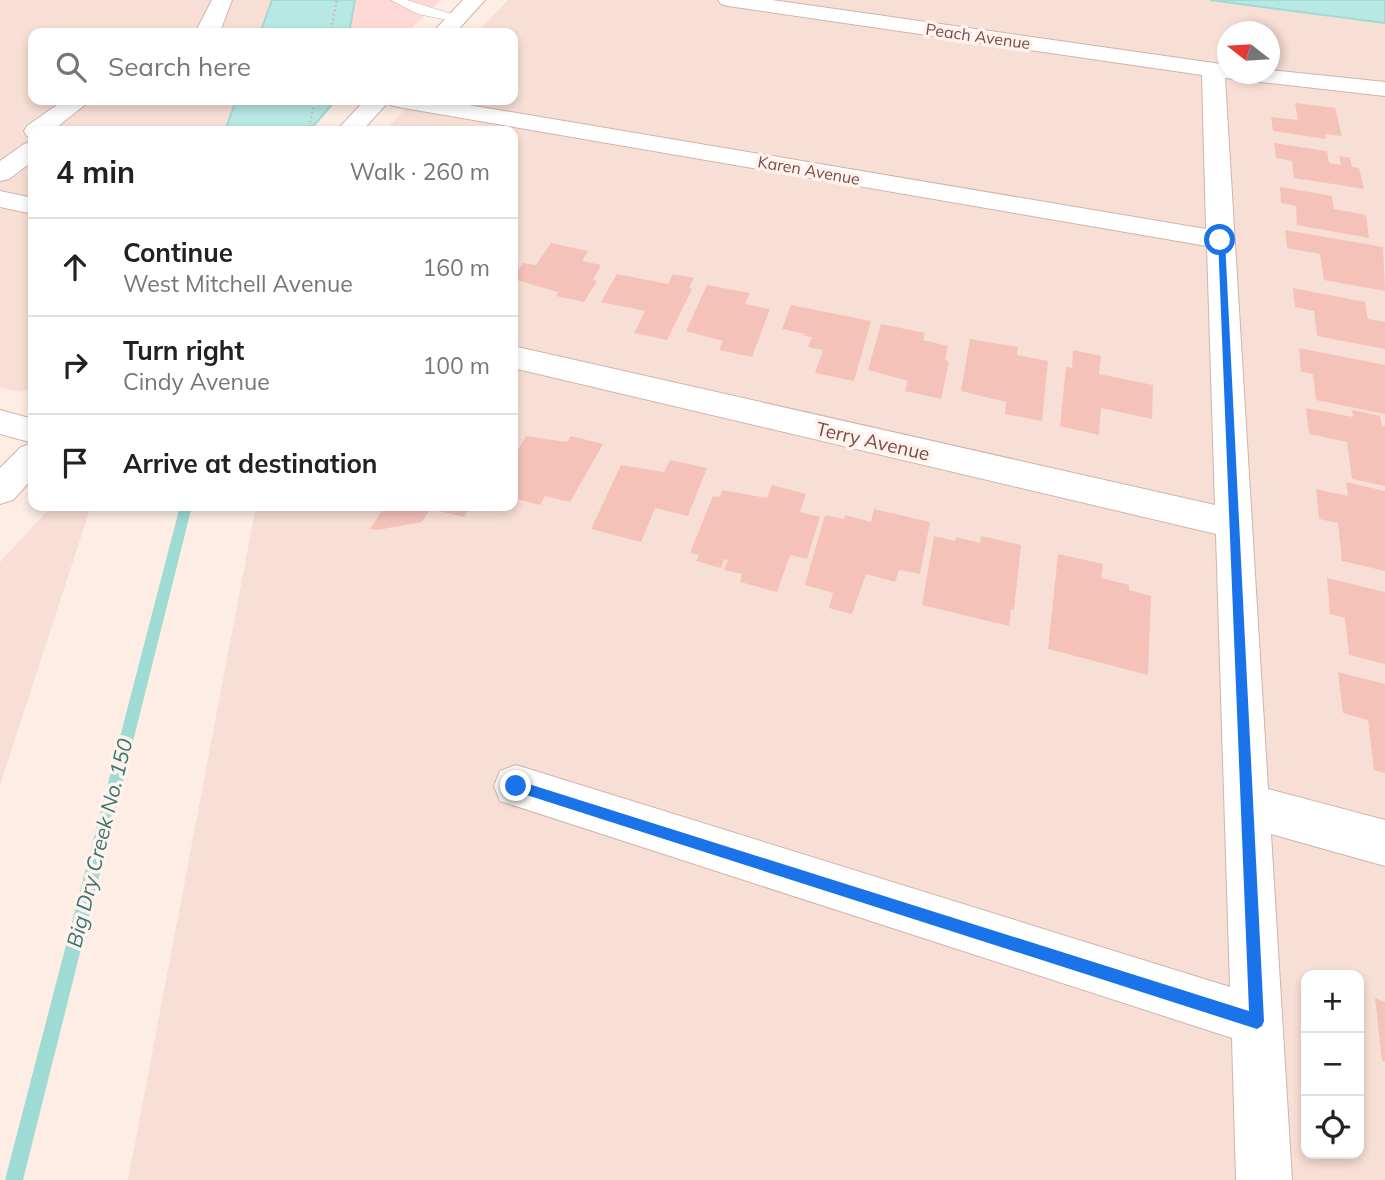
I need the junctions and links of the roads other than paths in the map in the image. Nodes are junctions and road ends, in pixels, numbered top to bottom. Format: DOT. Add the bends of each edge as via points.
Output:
graph roads {
  1 [pos="222,0"];
  2 [pos="397,0"];
  3 [pos="475,0"];
  4 [pos="728,0"];
  5 [pos="451,26"];
  6 [pos="211,28"];
  7 [pos="1217,71"];
  8 [pos="1280,78"];
  9 [pos="1226,84"];
  10 [pos="1385,89"];
  11 [pos="72,105"];
  12 [pos="93,105"];
  13 [pos="374,105"];
  14 [pos="427,105"];
  15 [pos="45,126"];
  16 [pos="64,126"];
  17 [pos="353,126"];
  18 [pos="24,142"];
  19 [pos="0,173"];
  20 [pos="0,199"];
  21 [pos="28,205"];
  22 [pos="1220,240"];
  23 [pos="518,358"];
  24 [pos="0,422"];
  25 [pos="28,430"];
  26 [pos="28,461"];
  27 [pos="0,490"];
  28 [pos="1234,524"];
  29 [pos="516,786"];
  30 [pos="1247,805"];
  31 [pos="1385,843"];
  32 [pos="1257,1021"];
  33 [pos="1264,1180"];
  1 -- 6 [label="street"];
  2 -- 5 [label="lane"];
  3 -- 5 [label="street"];
  4 -- 7 [label="street, Peach Avenue"];
  8 -- 10 [label="street, Peach Avenue"];
  9 -- 22 [label="street"];
  11 -- 15 [label="street"];
  12 -- 16 [label="street"];
  13 -- 17 [label="street"];
  14 -- 22 [label="street, Karen Avenue"];
  18 -- 19 [label="street"];
  20 -- 21 [label="street"];
  22 -- 28 [label="street"];
  23 -- 28 [label="street, Terry Avenue"];
  24 -- 25 [label="street"];
  26 -- 27 [label="street"];
  28 -- 30 [label="street"];
  29 -- 32 [label="street"];
  30 -- 31 [label="street"];
  30 -- 32 [label="street"];
  32 -- 33 [label="street"];
}
